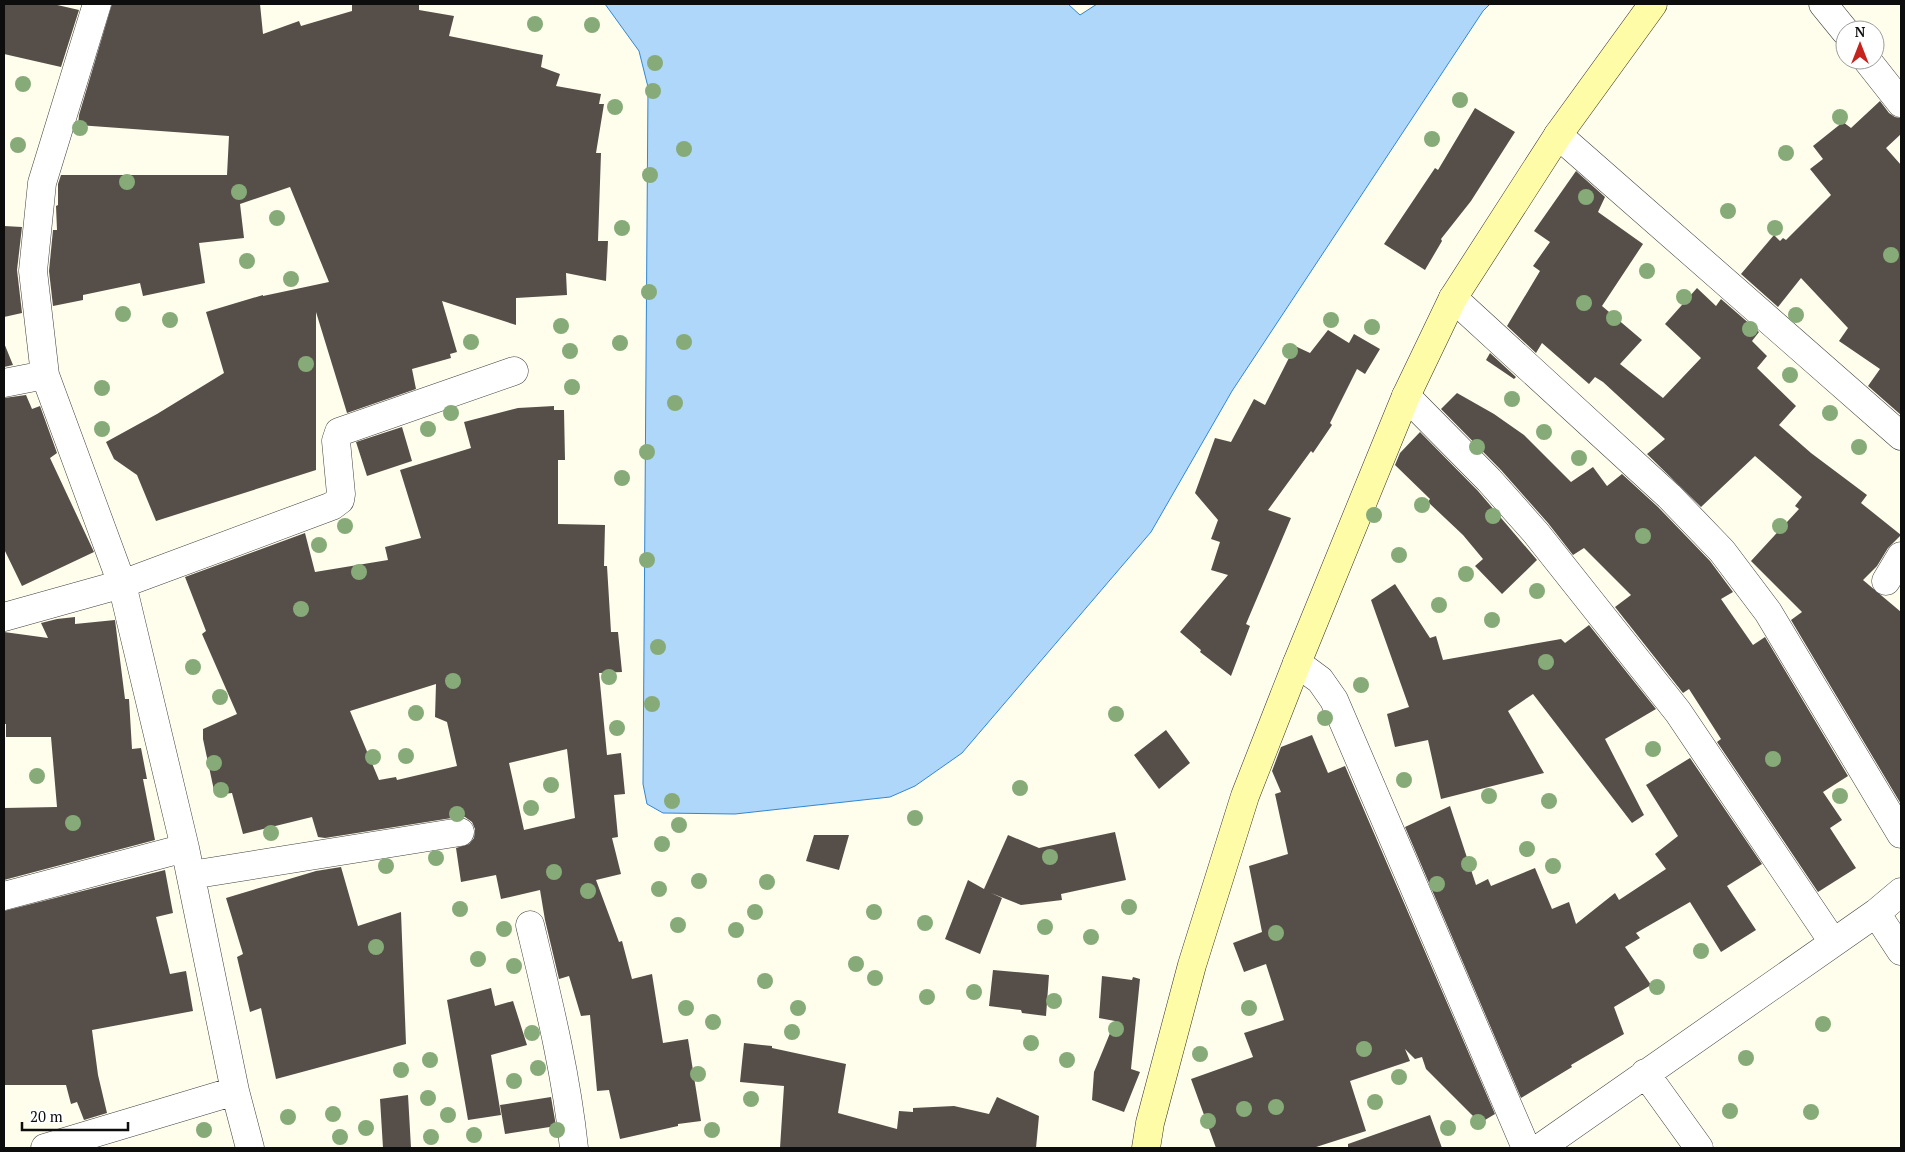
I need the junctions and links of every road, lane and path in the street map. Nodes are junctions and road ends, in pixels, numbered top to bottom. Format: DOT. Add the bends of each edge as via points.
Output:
graph roads {
  1 [pos="97,4"];
  2 [pos="1653,4"];
  3 [pos="1823,4"];
  4 [pos="1836,20"];
  5 [pos="1875,70"];
  6 [pos="1901,103"];
  7 [pos="1558,135"];
  8 [pos="1453,298"];
  9 [pos="514,371"];
  10 [pos="45,375"];
  11 [pos="4,383"];
  12 [pos="1406,396"];
  13 [pos="1901,436"];
  14 [pos="1901,556"];
  15 [pos="1886,581"];
  16 [pos="122,584"];
  17 [pos="4,617"];
  18 [pos="1297,663"];
  19 [pos="460,832"];
  20 [pos="1901,834"];
  21 [pos="185,848"];
  22 [pos="191,875"];
  23 [pos="1901,892"];
  24 [pos="4,896"];
  25 [pos="1876,913"];
  26 [pos="530,925"];
  27 [pos="1833,942"];
  28 [pos="1901,951"];
  29 [pos="1644,1073"];
  30 [pos="235,1091"];
  31 [pos="45,1148"];
  32 [pos="250,1148"];
  33 [pos="574,1148"];
  34 [pos="1146,1148"];
  35 [pos="1526,1148"];
  36 [pos="1540,1148"];
  37 [pos="1699,1148"];
  1 -- 10 [label="street" via="42,183 33,271"];
  2 -- 7 [label="main road"];
  3 -- 4 [label="street"];
  5 -- 6 [label="street"];
  7 -- 8 [label="main road"];
  7 -- 13 [label="street"];
  8 -- 12 [label="main road"];
  8 -- 20 [label="street" via="1662,489 1722,551 1768,612"];
  9 -- 16 [label="street" via="338,432 336,441 342,494 332,506"];
  10 -- 11 [label="street"];
  10 -- 16 [label="street"];
  12 -- 18 [label="main road"];
  12 -- 27 [label="street" via="1536,533 1678,712"];
  14 -- 15 [label="street"];
  16 -- 17 [label="street"];
  16 -- 21 [label="street"];
  18 -- 34 [label="main road" via="1246,796 1195,955"];
  18 -- 35 [label="street" via="1320,680 1334,700"];
  19 -- 22 [label="street"];
  21 -- 22 [label="street"];
  21 -- 24 [label="street"];
  22 -- 30 [label="street"];
  23 -- 25 [label="street"];
  25 -- 27 [label="street"];
  25 -- 28 [label="street"];
  26 -- 33 [label="street" via="560,1049"];
  27 -- 29 [label="street"];
  29 -- 36 [label="street"];
  29 -- 37 [label="street"];
  30 -- 31 [label="street"];
  30 -- 32 [label="street"];
}
